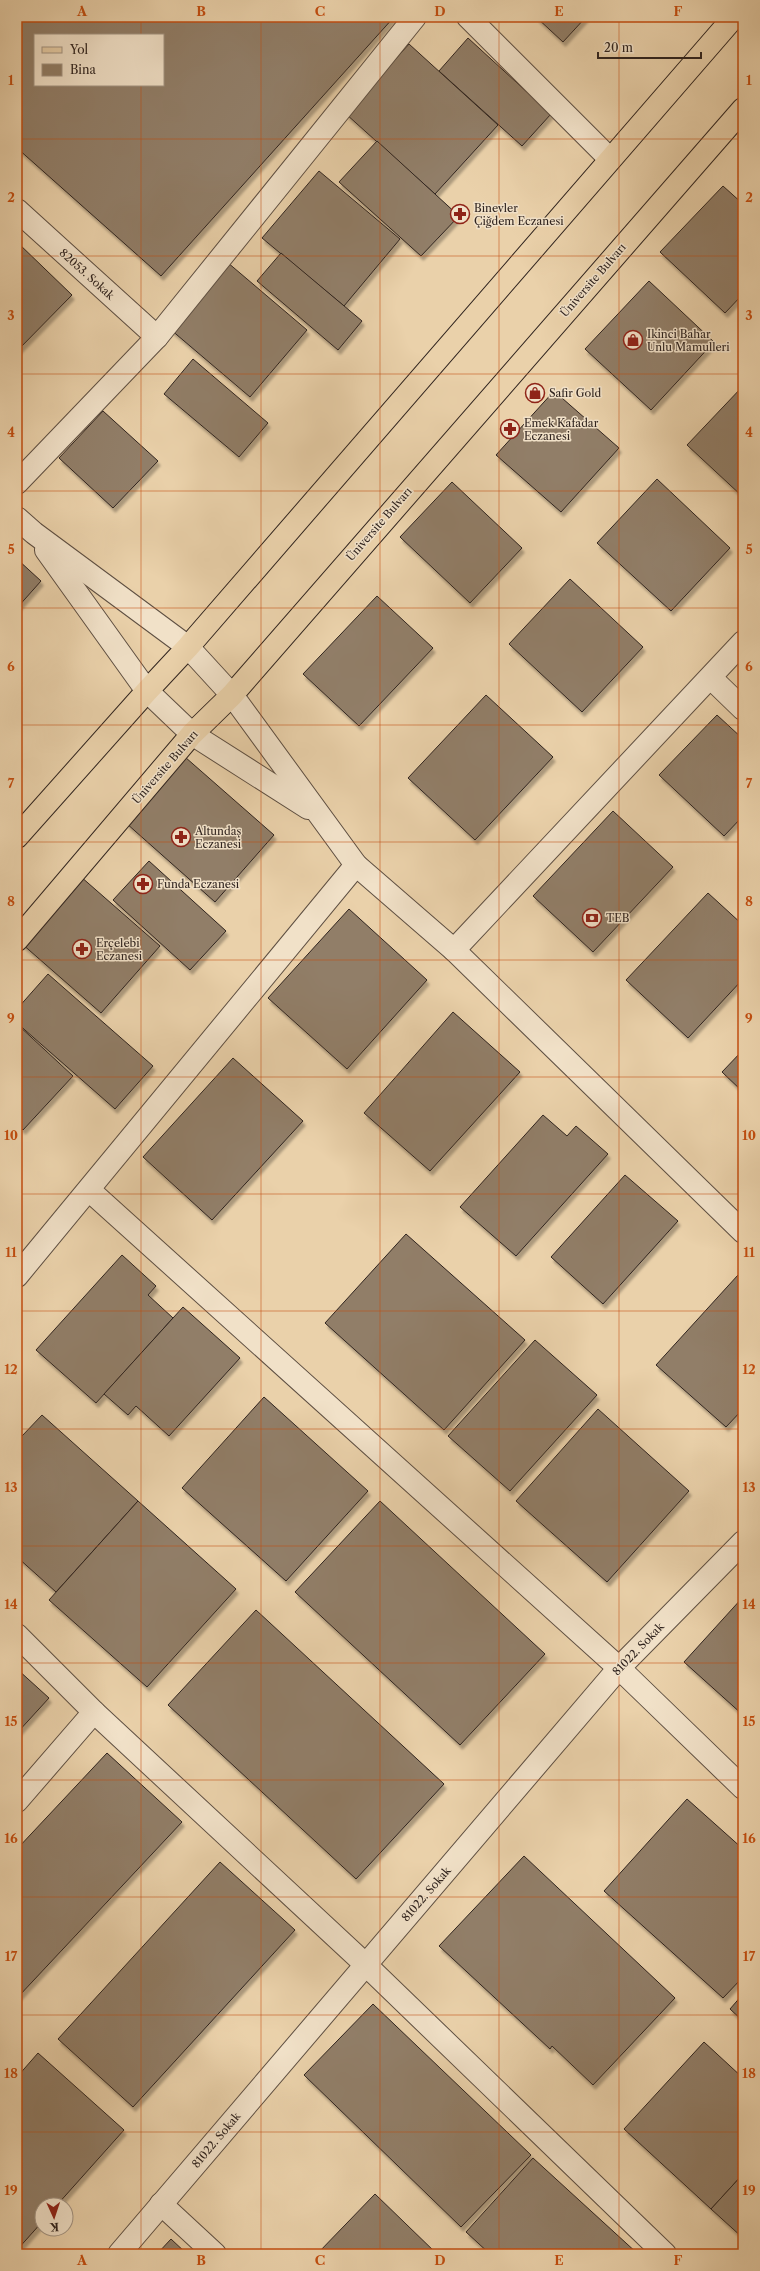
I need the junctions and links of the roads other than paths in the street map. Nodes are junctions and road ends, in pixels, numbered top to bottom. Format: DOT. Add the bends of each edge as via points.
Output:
graph roads {
  1 [pos="415,17"];
  2 [pos="468,17"];
  3 [pos="734,17"];
  4 [pos="743,110"];
  5 [pos="610,159"];
  6 [pos="17,210"];
  7 [pos="157,337"];
  8 [pos="17,483"];
  9 [pos="17,518"];
  10 [pos="34,533"];
  11 [pos="743,642"];
  12 [pos="188,647"];
  13 [pos="711,678"];
  14 [pos="147,691"];
  15 [pos="232,695"];
  16 [pos="743,709"];
  17 [pos="192,734"];
  18 [pos="320,815"];
  19 [pos="17,837"];
  20 [pos="356,865"];
  21 [pos="17,940"];
  22 [pos="454,950"];
  23 [pos="89,1190"];
  24 [pos="743,1232"];
  25 [pos="17,1276"];
  26 [pos="743,1542"];
  27 [pos="17,1635"];
  28 [pos="619,1668"];
  29 [pos="94,1712"];
  30 [pos="743,1788"];
  31 [pos="17,1800"];
  32 [pos="365,1964"];
  33 [pos="161,2204"];
  34 [pos="119,2254"];
  35 [pos="215,2254"];
  36 [pos="665,2254"];
  1 -- 7 [label="street"];
  2 -- 5 [label="street"];
  3 -- 5 [label="main road"];
  4 -- 15 [label="main road, Üniversite Bulvarı"];
  5 -- 12 [label="main road"];
  6 -- 7 [label="street, 82053. Sokak"];
  7 -- 8 [label="street"];
  9 -- 10 [label="street"];
  10 -- 12 [label="street"];
  10 -- 14 [label="street"];
  11 -- 13 [label="street"];
  12 -- 14 [label="main road"];
  12 -- 15 [label="street"];
  13 -- 16 [label="street"];
  13 -- 22 [label="street"];
  14 -- 17 [label="street"];
  14 -- 19 [label="main road"];
  15 -- 17 [label="main road, Üniversite Bulvarı"];
  15 -- 18 [label="street"];
  17 -- 18 [label="street"];
  17 -- 21 [label="main road, Üniversite Bulvarı"];
  18 -- 20 [label="street"];
  20 -- 22 [label="street"];
  20 -- 23 [label="street"];
  22 -- 24 [label="street"];
  23 -- 25 [label="street"];
  23 -- 28 [label="street"];
  26 -- 28 [label="street, 81022. Sokak"];
  27 -- 29 [label="street"];
  28 -- 30 [label="street"];
  28 -- 32 [label="street, 81022. Sokak"];
  29 -- 31 [label="street"];
  29 -- 32 [label="street"];
  32 -- 33 [label="street, 81022. Sokak"];
  32 -- 36 [label="street"];
  33 -- 34 [label="street, 81022. Sokak"];
  33 -- 35 [label="street"];
}
